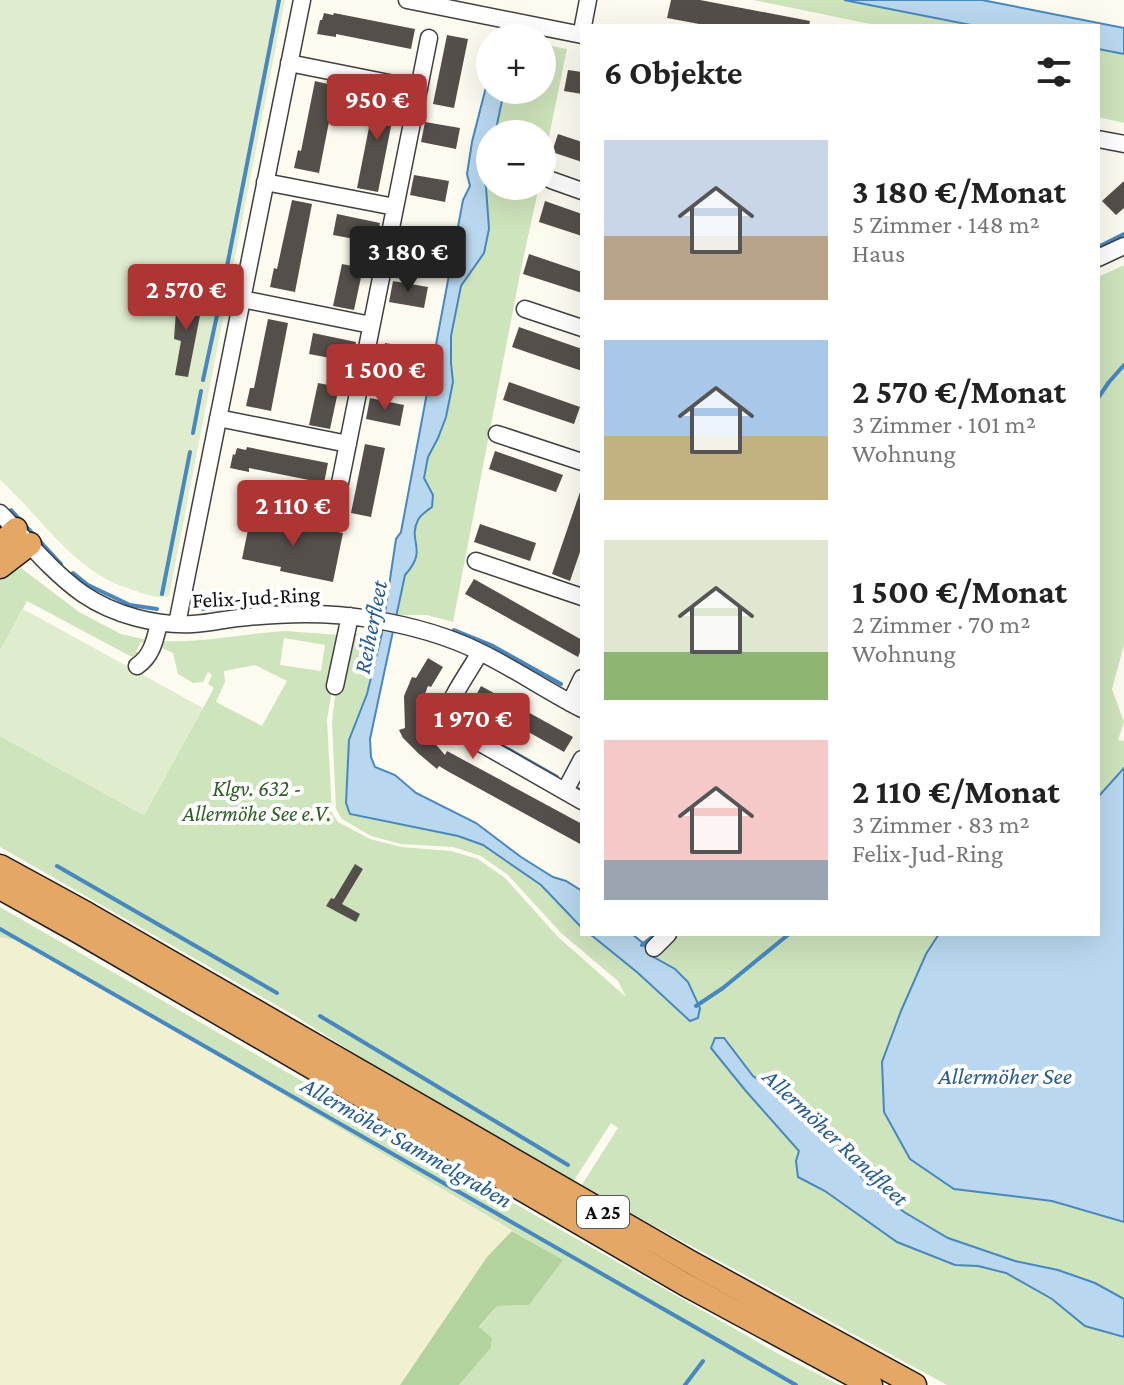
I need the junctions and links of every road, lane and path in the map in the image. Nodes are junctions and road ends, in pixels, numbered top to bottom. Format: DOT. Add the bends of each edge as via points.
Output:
graph roads {
  1 [pos="302,0"];
  2 [pos="407,0"];
  3 [pos="588,0"];
  4 [pos="584,24"];
  5 [pos="580,32"];
  6 [pos="429,38"];
  7 [pos="289,63"];
  8 [pos="419,89"];
  9 [pos="1100,139"];
  10 [pos="1124,144"];
  11 [pos="265,182"];
  12 [pos="556,182"];
  13 [pos="580,190"];
  14 [pos="395,207"];
  15 [pos="1124,246"];
  16 [pos="1100,257"];
  17 [pos="242,299"];
  18 [pos="525,309"];
  19 [pos="371,325"];
  20 [pos="580,327"];
  21 [pos="218,418"];
  22 [pos="497,434"];
  23 [pos="348,444"];
  24 [pos="580,461"];
  25 [pos="0,513"];
  26 [pos="334,513"];
  27 [pos="15,539"];
  28 [pos="476,561"];
  29 [pos="0,567"];
  30 [pos="580,596"];
  31 [pos="350,616"];
  32 [pos="159,623"];
  33 [pos="177,624"];
  34 [pos="480,652"];
  35 [pos="137,666"];
  36 [pos="335,686"];
  37 [pos="576,706"];
  38 [pos="580,763"];
  39 [pos="565,791"];
  40 [pos="580,800"];
  41 [pos="0,855"];
  42 [pos="0,866"];
  43 [pos="0,888"];
  44 [pos="28,892"];
  45 [pos="0,896"];
  46 [pos="666,936"];
  47 [pos="654,948"];
  48 [pos="871,1385"];
  49 [pos="915,1385"];
  1 -- 7 [label="street"];
  2 -- 5 [label="street"];
  3 -- 4 [label="street"];
  6 -- 8 [label="street"];
  7 -- 8 [label="street"];
  7 -- 11 [label="street"];
  8 -- 14 [label="street"];
  9 -- 10 [label="street"];
  11 -- 14 [label="street"];
  11 -- 17 [label="street"];
  12 -- 13 [label="street"];
  14 -- 19 [label="street"];
  15 -- 16 [label="street"];
  17 -- 19 [label="street"];
  17 -- 21 [label="street"];
  18 -- 20 [label="street"];
  19 -- 23 [label="street"];
  21 -- 23 [label="street"];
  21 -- 33 [label="street"];
  22 -- 24 [label="street"];
  23 -- 26 [label="street"];
  25 -- 27 [label="street, Felix-Jud-Ring"];
  27 -- 29 [label="highway"];
  27 -- 32 [label="street, Felix-Jud-Ring" via="85,595"];
  28 -- 30 [label="street"];
  31 -- 33 [label="street, Felix-Jud-Ring" via="279,614"];
  31 -- 34 [label="street, Felix-Jud-Ring" via="440,635"];
  31 -- 36 [label="street"];
  32 -- 33 [label="street, Felix-Jud-Ring"];
  32 -- 35 [label="street" via="147,660"];
  34 -- 37 [label="street, Felix-Jud-Ring"];
  34 -- 39 [label="street" via="449,704 449,723"];
  38 -- 39 [label="street"];
  39 -- 40 [label="street"];
  41 -- 44 [label="highway"];
  42 -- 44 [label="highway, A 25"];
  43 -- 44 [label="highway, A 25"];
  44 -- 45 [label="highway"];
  44 -- 48 [label="highway, A 25" via="686,1285"];
  44 -- 49 [label="highway, A 25"];
  46 -- 47 [label="street"];
}
